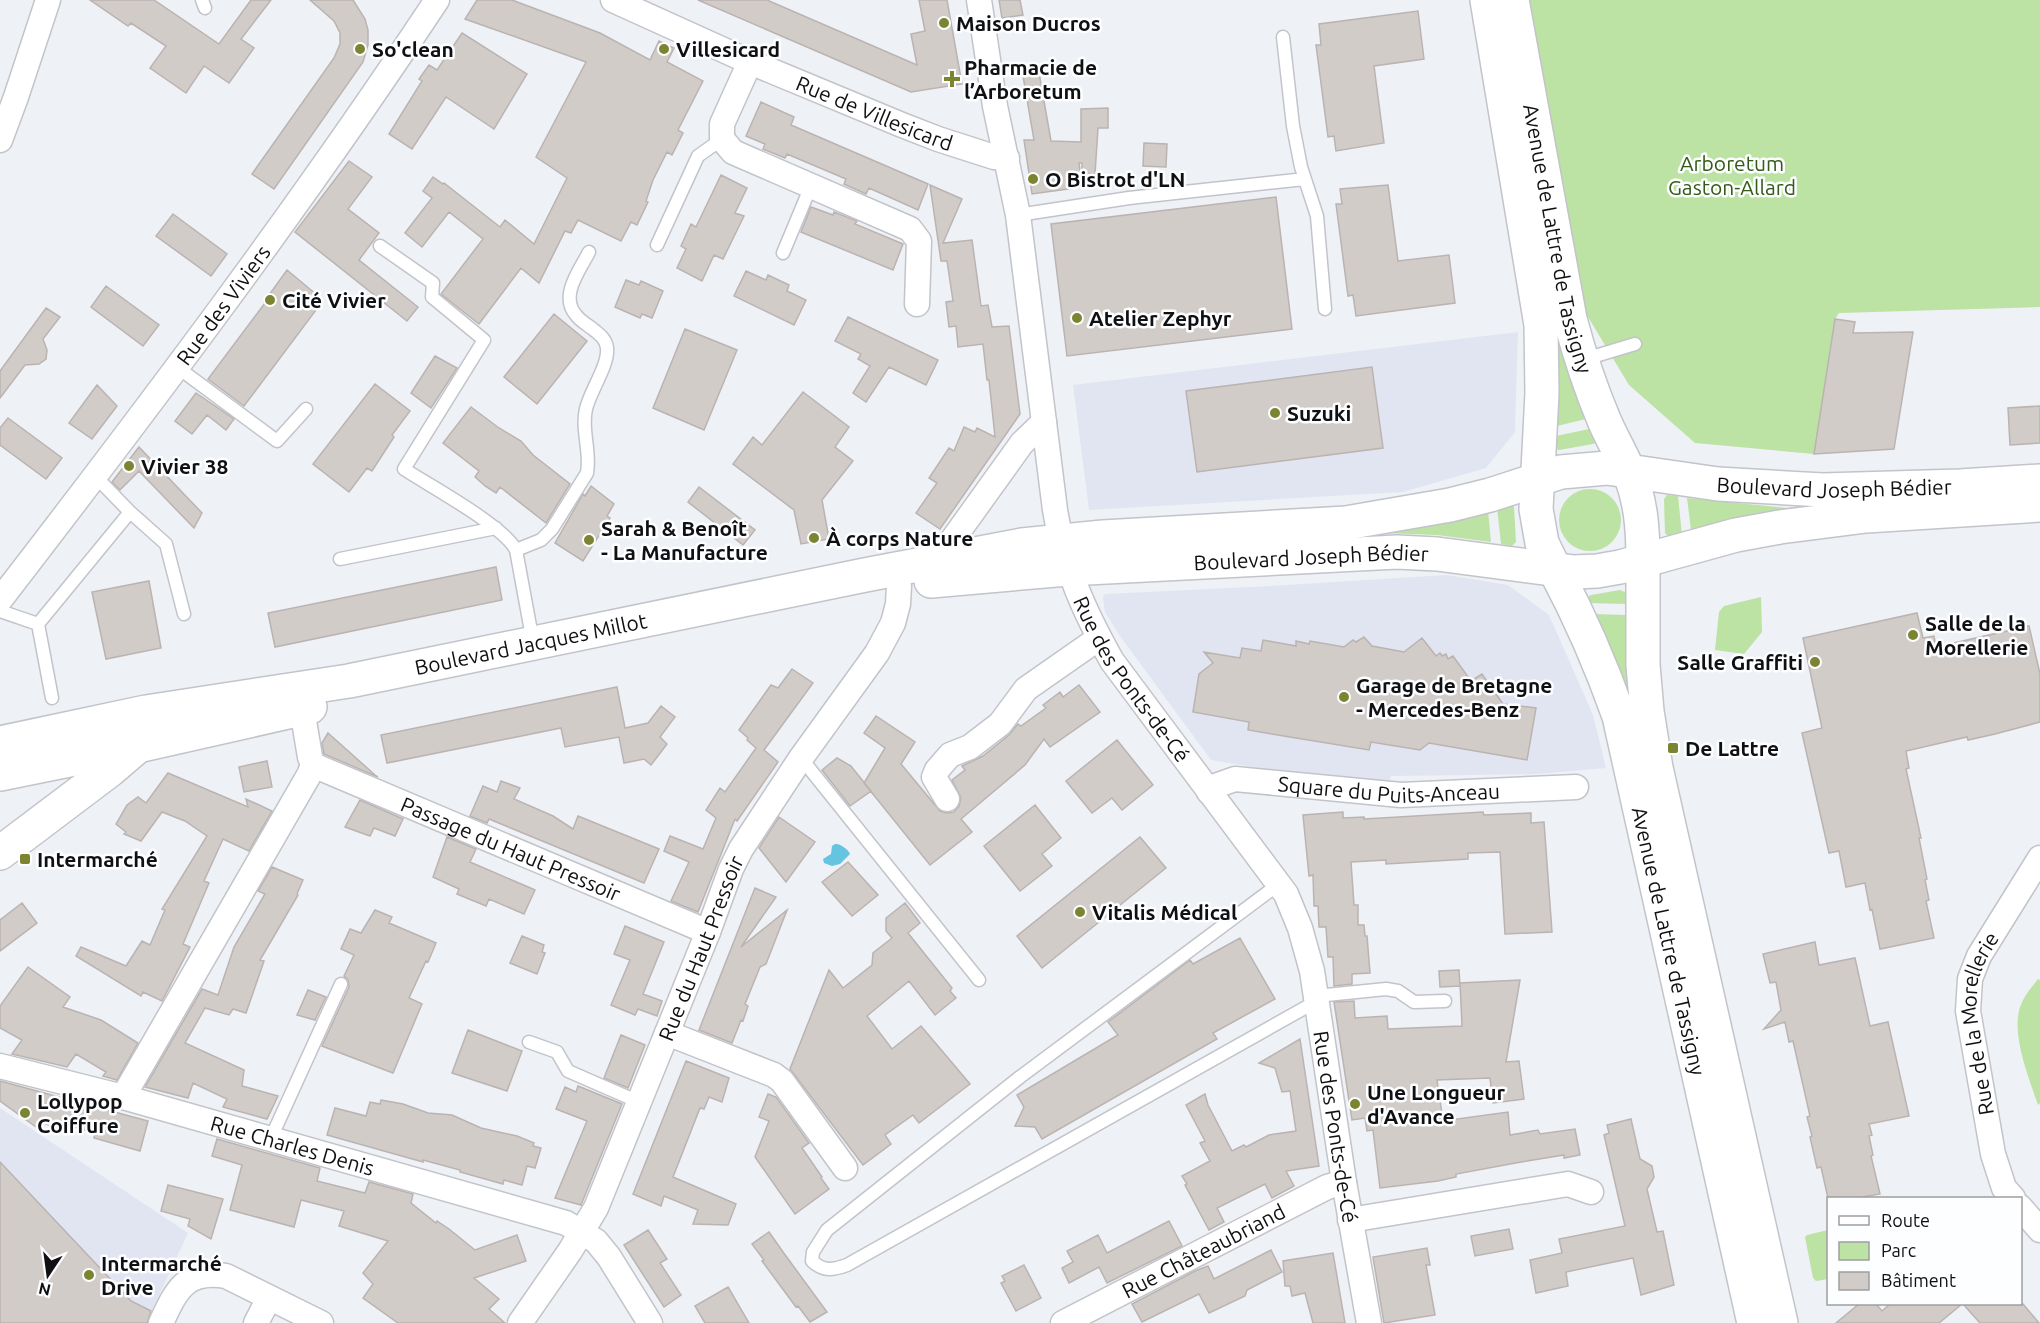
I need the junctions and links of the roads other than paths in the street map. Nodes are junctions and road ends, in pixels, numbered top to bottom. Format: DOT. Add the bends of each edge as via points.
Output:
graph roads {
  1 [pos="48,0"];
  2 [pos="436,0"];
  3 [pos="613,0"];
  4 [pos="979,0"];
  5 [pos="1486,0"];
  6 [pos="1512,0"];
  7 [pos="1282,37"];
  8 [pos="750,62"];
  9 [pos="722,139"];
  10 [pos="0,140"];
  11 [pos="1007,158"];
  12 [pos="1305,179"];
  13 [pos="812,186"];
  14 [pos="1018,215"];
  15 [pos="657,244"];
  16 [pos="380,246"];
  17 [pos="589,252"];
  18 [pos="783,253"];
  19 [pos="917,304"];
  20 [pos="1325,309"];
  21 [pos="1635,344"];
  22 [pos="1581,361"];
  23 [pos="177,367"];
  24 [pos="306,409"];
  25 [pos="1044,422"];
  26 [pos="1629,470"];
  27 [pos="95,476"];
  28 [pos="1538,479"];
  29 [pos="2040,481"];
  30 [pos="2040,505"];
  31 [pos="130,512"];
  32 [pos="496,528"];
  33 [pos="516,550"];
  34 [pos="1064,554"];
  35 [pos="340,559"];
  36 [pos="938,560"];
  37 [pos="1643,560"];
  38 [pos="1555,570"];
  39 [pos="899,586"];
  40 [pos="0,600"];
  41 [pos="0,611"];
  42 [pos="184,614"];
  43 [pos="38,624"];
  44 [pos="1099,638"];
  45 [pos="533,643"];
  46 [pos="52,698"];
  47 [pos="302,709"];
  48 [pos="0,743"];
  49 [pos="138,746"];
  50 [pos="801,758"];
  51 [pos="313,765"];
  52 [pos="0,774"];
  53 [pos="1576,787"];
  54 [pos="1209,792"];
  55 [pos="947,799"];
  56 [pos="0,853"];
  57 [pos="2040,858"];
  58 [pos="1279,884"];
  59 [pos="708,932"];
  60 [pos="979,980"];
  61 [pos="341,984"];
  62 [pos="1316,998"];
  63 [pos="1445,1001"];
  64 [pos="668,1033"];
  65 [pos="529,1042"];
  66 [pos="2,1066"];
  67 [pos="123,1097"];
  68 [pos="639,1102"];
  69 [pos="271,1138"];
  70 [pos="844,1168"];
  71 [pos="1344,1182"];
  72 [pos="1590,1192"];
  73 [pos="2012,1197"];
  74 [pos="2022,1209"];
  75 [pos="1350,1220"];
  76 [pos="2040,1230"];
  77 [pos="582,1232"];
  78 [pos="268,1298"];
  79 [pos="161,1323"];
  80 [pos="256,1323"];
  81 [pos="321,1323"];
  82 [pos="520,1323"];
  83 [pos="650,1323"];
  84 [pos="1063,1323"];
  85 [pos="1369,1323"];
  86 [pos="1754,1323"];
  87 [pos="1781,1323"];
  1 -- 10 [label="street"];
  2 -- 23 [label="street, Rue des Viviers" via="347,134"];
  3 -- 8 [label="street, Rue de Villesicard"];
  4 -- 11 [label="street, Rue des Ponts-de-Cé"];
  5 -- 28 [label="main road, Avenue de Lattre de Tassigny" via="1541,325"];
  6 -- 22 [label="main road, Avenue de Lattre de Tassigny"];
  7 -- 12 [label="lane" via="1293,126"];
  8 -- 9 [label="street" via="722,124"];
  8 -- 11 [label="street, Rue de Villesicard" via="938,139"];
  9 -- 13 [label="street" via="733,152"];
  9 -- 15 [label="lane" via="698,156"];
  11 -- 14 [label="street, Rue des Ponts-de-Cé"];
  12 -- 14 [label="lane" via="1129,198"];
  12 -- 20 [label="lane" via="1317,216"];
  13 -- 18 [label="lane"];
  13 -- 19 [label="street" via="910,229 919,241"];
  14 -- 25 [label="street, Rue des Ponts-de-Cé"];
  16 -- 32 [label="lane" via="433,283 432,297 484,340 404,469"];
  17 -- 33 [label="lane" via="570,289 569,302 574,314 604,338 607,349 583,422 589,465 552,529 541,540"];
  21 -- 22 [label="lane"];
  22 -- 26 [label="main road, Avenue de Lattre de Tassigny" via="1604,421"];
  23 -- 24 [label="lane" via="277,441"];
  23 -- 27 [label="street, Rue des Viviers"];
  25 -- 34 [label="street, Rue des Ponts-de-Cé"];
  25 -- 36 [label="street" via="1022,443"];
  26 -- 28 [label="main road" via="1583,469"];
  26 -- 29 [label="main road, Boulevard Joseph Bédier" via="1718,484 1823,490"];
  26 -- 37 [label="main road" via="1642,519"];
  27 -- 31 [label="lane"];
  27 -- 40 [label="street, Rue des Viviers"];
  28 -- 34 [label="main road, Boulevard Joseph Bédier" via="1450,505 1346,523"];
  28 -- 38 [label="main road" via="1537,521"];
  30 -- 37 [label="main road, Boulevard Joseph Bédier" via="1866,516 1780,527"];
  31 -- 42 [label="lane" via="166,544"];
  31 -- 43 [label="lane"];
  32 -- 33 [label="lane"];
  32 -- 35 [label="lane"];
  33 -- 45 [label="lane"];
  34 -- 36 [label="main road, Boulevard Jacques Millot" via="1022,545"];
  34 -- 38 [label="main road, Boulevard Joseph Bédier" via="1397,552"];
  34 -- 39 [label="main road, Boulevard Jacques Millot"];
  34 -- 44 [label="street, Rue des Ponts-de-Cé" via="1078,596"];
  36 -- 45 [label="main road, Boulevard Jacques Millot"];
  37 -- 38 [label="main road" via="1597,571"];
  37 -- 87 [label="main road, Avenue de Lattre de Tassigny" via="1643,665 1656,768"];
  38 -- 86 [label="main road, Avenue de Lattre de Tassigny" via="1602,670 1618,716"];
  39 -- 47 [label="main road, Boulevard Jacques Millot"];
  39 -- 50 [label="street, Rue du Haut Pressoir" via="893,623 877,653"];
  41 -- 43 [label="lane"];
  43 -- 46 [label="lane"];
  44 -- 54 [label="street, Rue des Ponts-de-Cé"];
  44 -- 55 [label="street" via="1026,689 1000,724 970,747 950,755 934,777"];
  45 -- 48 [label="main road, Boulevard Jacques Millot" via="349,681 146,712"];
  47 -- 49 [label="main road, Boulevard Jacques Millot"];
  47 -- 51 [label="street"];
  49 -- 52 [label="main road, Boulevard Jacques Millot"];
  49 -- 56 [label="main road, Boulevard Jacques Millot"];
  50 -- 59 [label="street, Rue du Haut Pressoir" via="741,849"];
  50 -- 60 [label="lane"];
  51 -- 59 [label="street, Passage du Haut Pressoir"];
  51 -- 67 [label="street"];
  53 -- 54 [label="street, Square du Puits-Anceau" via="1401,795 1235,779"];
  54 -- 58 [label="street, Rue des Ponts-de-Cé"];
  57 -- 73 [label="street, Rue de la Morellerie" via="1979,956 1968,995 1993,1154 2004,1188"];
  58 -- 62 [label="street, Rue des Ponts-de-Cé" via="1300,928"];
  58 -- 62 [label="lane" via="1020,1077 827,1230 813,1252 812,1261 830,1270 848,1265"];
  59 -- 64 [label="street, Rue du Haut Pressoir"];
  61 -- 69 [label="lane"];
  62 -- 63 [label="lane" via="1386,988 1414,1002"];
  62 -- 71 [label="street, Rue des Ponts-de-Cé"];
  64 -- 68 [label="street, Rue du Haut Pressoir"];
  64 -- 70 [label="street" via="782,1081"];
  65 -- 68 [label="lane" via="557,1052 567,1071"];
  66 -- 67 [label="street, Rue Charles Denis"];
  67 -- 69 [label="street, Rue Charles Denis"];
  68 -- 77 [label="street, Rue du Haut Pressoir" via="596,1208"];
  69 -- 77 [label="street, Rue Charles Denis" via="566,1223"];
  71 -- 75 [label="street, Rue des Ponts-de-Cé"];
  71 -- 84 [label="street, Rue Châteaubriand"];
  72 -- 75 [label="street" via="1568,1184"];
  74 -- 76 [label="street"];
  75 -- 85 [label="street, Rue des Ponts-de-Cé"];
  77 -- 82 [label="street, Rue du Haut Pressoir"];
  77 -- 83 [label="street, Rue Charles Denis" via="609,1257"];
  78 -- 79 [label="street" via="226,1276 196,1277 176,1293"];
  78 -- 80 [label="street"];
  78 -- 81 [label="street"];
}
